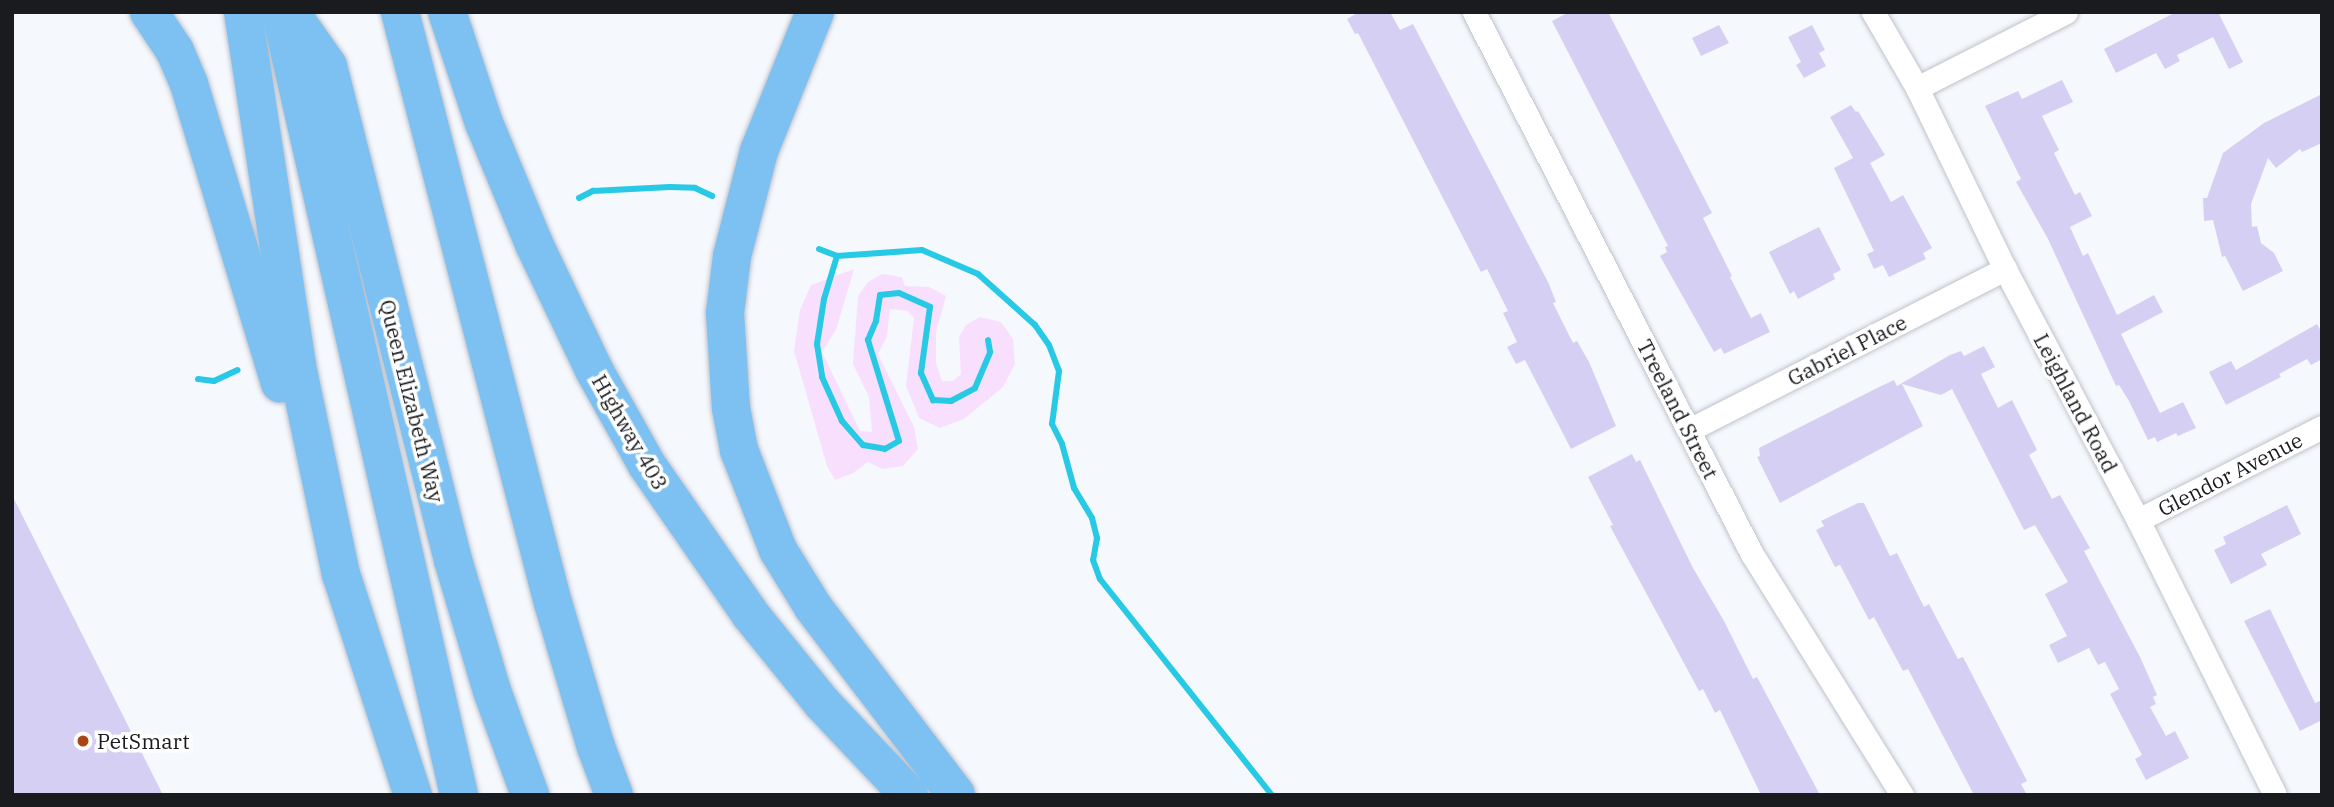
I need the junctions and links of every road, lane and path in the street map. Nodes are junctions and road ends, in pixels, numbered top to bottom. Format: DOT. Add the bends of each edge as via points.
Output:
graph roads {
  1 [pos="149,12"];
  2 [pos="243,12"];
  3 [pos="280,12"];
  4 [pos="290,12"];
  5 [pos="400,12"];
  6 [pos="447,12"];
  7 [pos="815,12"];
  8 [pos="1474,12"];
  9 [pos="1873,12"];
  10 [pos="2066,12"];
  11 [pos="1917,88"];
  12 [pos="2005,269"];
  13 [pos="2322,427"];
  14 [pos="1689,430"];
  15 [pos="2138,520"];
  16 [pos="341,574"];
  17 [pos="413,795"];
  18 [pos="460,795"];
  19 [pos="530,795"];
  20 [pos="614,795"];
  21 [pos="909,795"];
  22 [pos="956,795"];
  23 [pos="1902,795"];
  24 [pos="2275,795"];
  1 -- 16 [label="highway" via="175,51 189,84 238,254"];
  2 -- 16 [label="highway" via="297,366"];
  3 -- 18 [label="highway"];
  4 -- 19 [label="highway, Queen Elizabeth Way" via="328,66 453,560 492,691"];
  5 -- 20 [label="highway" via="553,603"];
  6 -- 21 [label="highway, Highway 403" via="484,123 534,244 594,370 647,465 750,614 822,703"];
  7 -- 22 [label="highway" via="759,151 732,256 725,313 739,450 778,550 813,607"];
  8 -- 14 [label="street, Treeland Street"];
  9 -- 11 [label="street, Leighland Road"];
  10 -- 11 [label="street"];
  11 -- 12 [label="street, Leighland Road"];
  12 -- 14 [label="street, Gabriel Place"];
  12 -- 15 [label="street, Leighland Road"];
  13 -- 15 [label="street, Glendor Avenue"];
  14 -- 23 [label="street, Treeland Street" via="1752,554"];
  15 -- 24 [label="street, Leighland Road"];
  16 -- 17 [label="highway"];
}
